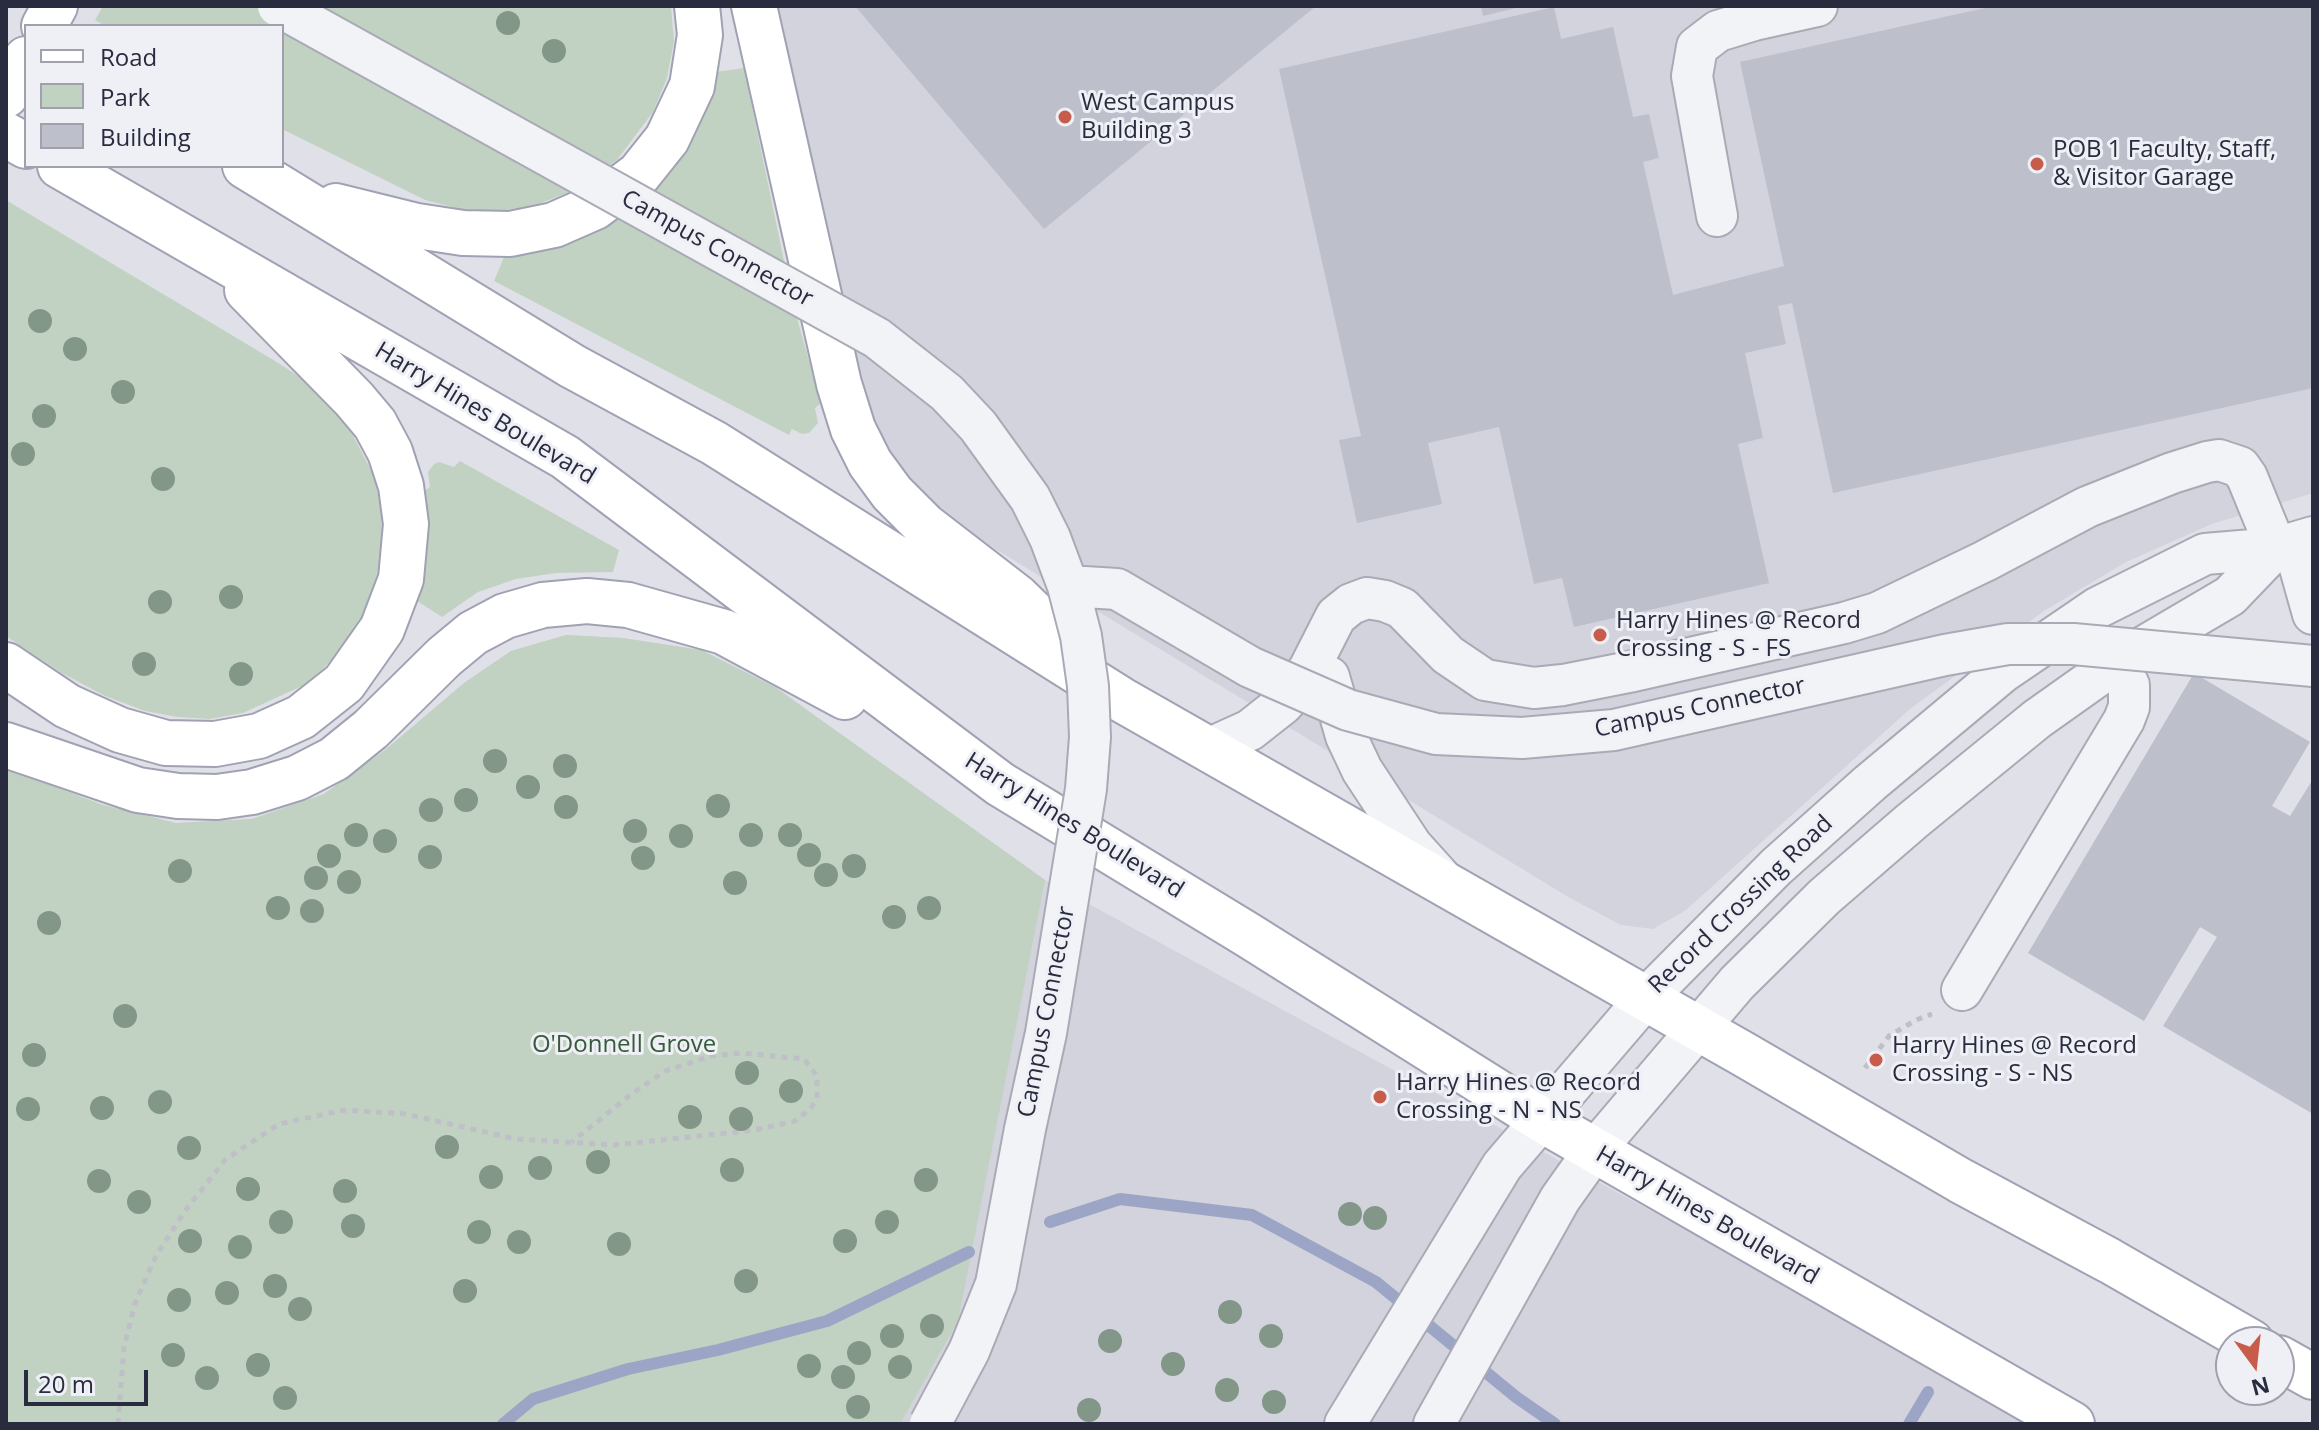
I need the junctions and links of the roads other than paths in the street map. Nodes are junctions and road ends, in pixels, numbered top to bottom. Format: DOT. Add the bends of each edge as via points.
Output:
graph roads {
  1 [pos="55,6"];
  2 [pos="278,6"];
  3 [pos="697,6"];
  4 [pos="754,6"];
  5 [pos="1716,6"];
  6 [pos="1817,6"];
  7 [pos="1754,20"];
  8 [pos="45,24"];
  9 [pos="6,28"];
  10 [pos="24,39"];
  11 [pos="24,63"];
  12 [pos="6,95"];
  13 [pos="6,135"];
  14 [pos="24,145"];
  15 [pos="64,168"];
  16 [pos="249,168"];
  17 [pos="298,196"];
  18 [pos="1717,216"];
  19 [pos="212,253"];
  20 [pos="2294,543"];
  21 [pos="1068,586"];
  22 [pos="2313,614"];
  23 [pos="1324,638"];
  24 [pos="2116,663"];
  25 [pos="6,665"];
  26 [pos="2313,666"];
  27 [pos="1122,700"];
  28 [pos="6,745"];
  29 [pos="1208,749"];
  30 [pos="1000,784"];
  31 [pos="1447,886"];
  32 [pos="1646,998"];
  33 [pos="1950,1001"];
  34 [pos="1696,1027"];
  35 [pos="1542,1120"];
  36 [pos="1594,1151"];
  37 [pos="2223,1326"];
  38 [pos="2295,1367"];
  39 [pos="2313,1377"];
  40 [pos="930,1424"];
  41 [pos="1345,1424"];
  42 [pos="1434,1424"];
  43 [pos="2072,1424"];
  1 -- 8 [label="main road"];
  2 -- 21 [label="street, Campus Connector, bridge" via="852,324 913,364 947,393 1005,461 1030,498"];
  3 -- 17 [label="main road" via="700,35 692,86 667,139 639,174 595,207 554,225 510,234 463,233"];
  4 -- 27 [label="main road" via="839,384 870,463 925,526 1017,597"];
  5 -- 7 [label="street"];
  6 -- 7 [label="street"];
  7 -- 18 [label="street" via="1718,31 1697,47 1694,61 1692,76"];
  9 -- 10 [label="main road"];
  11 -- 12 [label="main road"];
  13 -- 14 [label="main road"];
  15 -- 19 [label="main road, Harry Hines Boulevard"];
  16 -- 17 [label="main road"];
  17 -- 27 [label="main road" via="572,366 714,443"];
  19 -- 25 [label="main road" via="354,399 390,452 406,524 401,579 382,629 344,683 301,717 259,736 215,744 166,743 120,730 67,706"];
  19 -- 30 [label="main road, Harry Hines Boulevard" via="565,457"];
  20 -- 22 [label="street"];
  20 -- 23 [label="street" via="2240,467 2219,460 2087,507 1877,613 1589,680 1534,688 1485,680 1448,655 1402,608 1367,598 1336,616"];
  20 -- 24 [label="street" via="2230,596"];
  20 -- 32 [label="street, Record Crossing Road" via="2205,554 2097,608 2003,672 1776,867"];
  21 -- 26 [label="street, Campus Connector, bridge" via="1117,589 1250,667 1348,710 1436,734 1522,738 1614,730 2008,644 2073,644"];
  21 -- 40 [label="street, Campus Connector, bridge" via="1085,661 1090,737 1054,987 996,1284 969,1351"];
  23 -- 29 [label="street" via="1283,704 1250,730"];
  23 -- 31 [label="street" via="1334,702 1362,770 1412,846"];
  24 -- 33 [label="street" via="2129,685 2124,720"];
  24 -- 34 [label="street" via="2037,719 1890,840 1806,913"];
  27 -- 29 [label="main road"];
  28 -- 30 [label="main road" via="138,790 217,797 252,792 334,759 473,633 543,605 587,601 628,605 724,632"];
  29 -- 31 [label="main road"];
  30 -- 35 [label="main road, Harry Hines Boulevard"];
  31 -- 32 [label="main road"];
  32 -- 34 [label="main road"];
  32 -- 35 [label="street, Record Crossing Road"];
  34 -- 36 [label="street"];
  34 -- 37 [label="main road"];
  35 -- 36 [label="main road, Harry Hines Boulevard"];
  35 -- 41 [label="street, Record Crossing Road" via="1502,1166"];
  36 -- 42 [label="street" via="1560,1199"];
  36 -- 43 [label="main road, Harry Hines Boulevard"];
  38 -- 39 [label="main road"];
}
